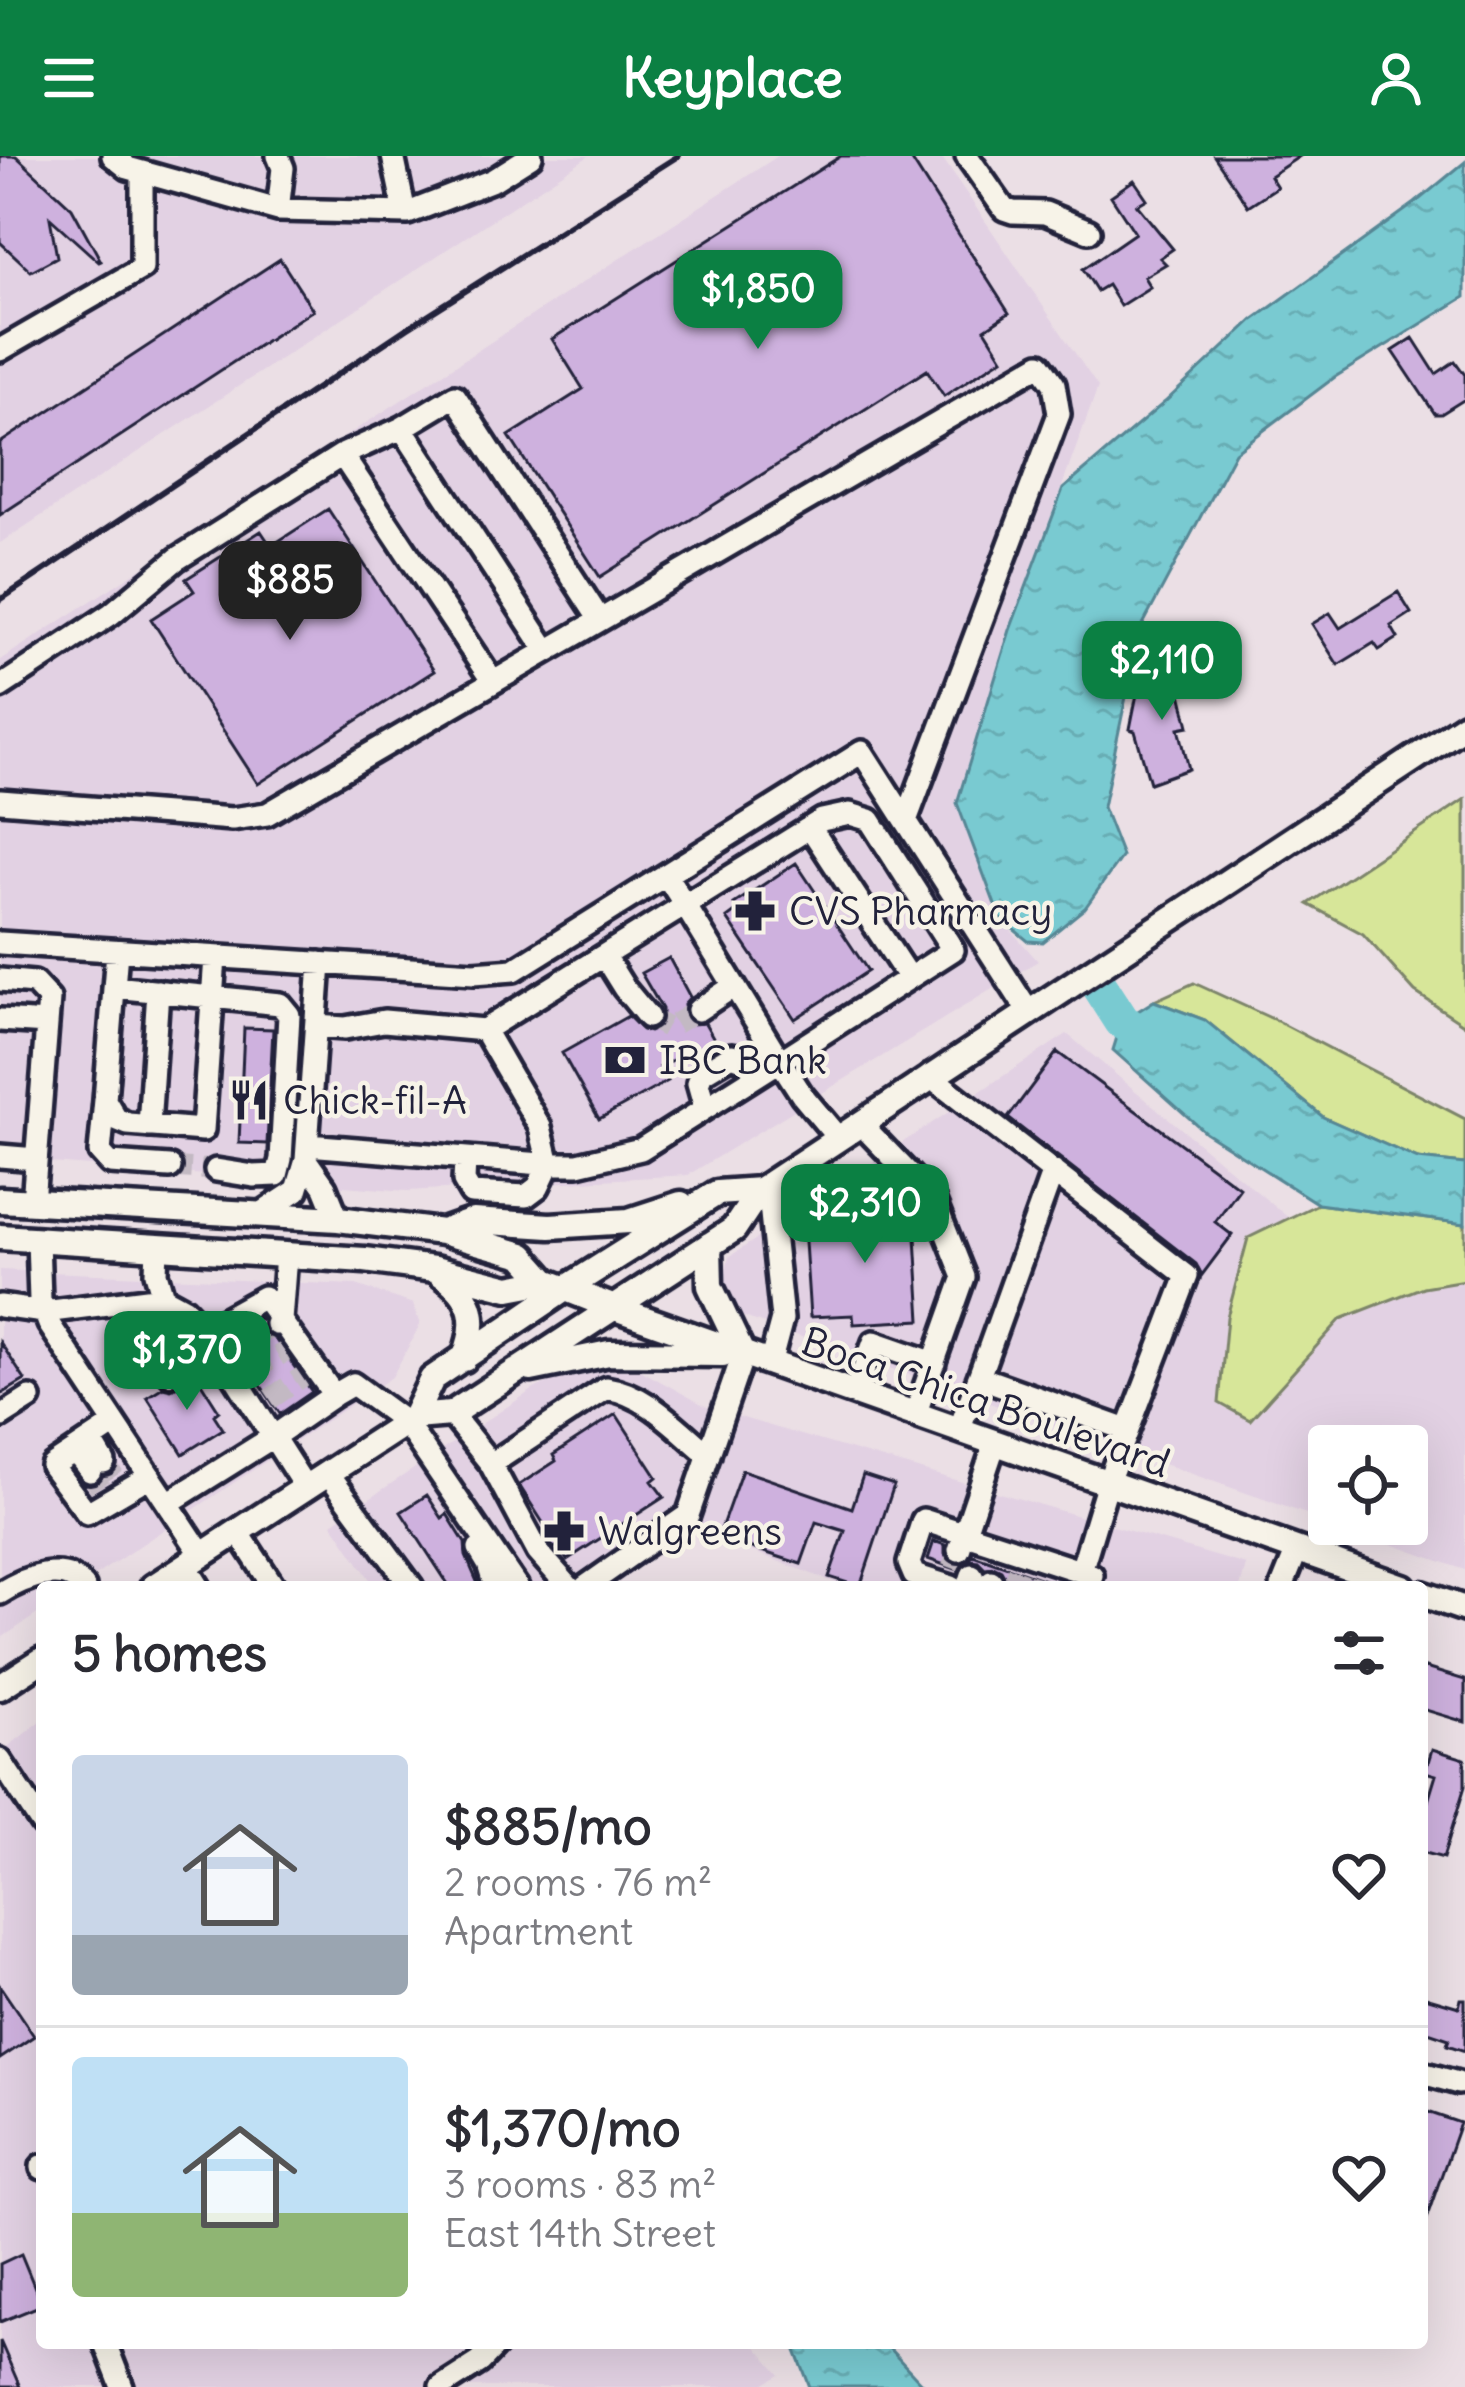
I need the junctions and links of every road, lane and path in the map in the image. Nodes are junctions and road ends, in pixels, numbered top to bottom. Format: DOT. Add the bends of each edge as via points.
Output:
graph roads {
  1 [pos="278,156"];
  2 [pos="393,156"];
  3 [pos="967,156"];
  4 [pos="515,160"];
  5 [pos="125,162"];
  6 [pos="278,210"];
  7 [pos="405,213"];
  8 [pos="1089,231"];
  9 [pos="0,350"];
  10 [pos="402,428"];
  11 [pos="342,454"];
  12 [pos="599,620"];
  13 [pos="548,651"];
  14 [pos="493,682"];
  15 [pos="0,688"];
  16 [pos="1465,725"];
  17 [pos="0,801"];
  18 [pos="902,811"];
  19 [pos="870,820"];
  20 [pos="810,827"];
  21 [pos="666,875"];
  22 [pos="959,902"];
  23 [pos="685,905"];
  24 [pos="933,919"];
  25 [pos="560,940"];
  26 [pos="0,943"];
  27 [pos="117,951"];
  28 [pos="604,956"];
  29 [pos="215,957"];
  30 [pos="320,963"];
  31 [pos="578,972"];
  32 [pos="909,978"];
  33 [pos="0,980"];
  34 [pos="734,986"];
  35 [pos="114,987"];
  36 [pos="158,992"];
  37 [pos="212,997"];
  38 [pos="698,1010"];
  39 [pos="1028,1011"];
  40 [pos="648,1016"];
  41 [pos="0,1020"];
  42 [pos="47,1023"];
  43 [pos="316,1026"];
  44 [pos="484,1030"];
  45 [pos="770,1067"];
  46 [pos="930,1076"];
  47 [pos="105,1100"];
  48 [pos="705,1108"];
  49 [pos="860,1123"];
  50 [pos="149,1126"];
  51 [pos="838,1138"];
  52 [pos="307,1153"];
  53 [pos="0,1156"];
  54 [pos="36,1159"];
  55 [pos="465,1160"];
  56 [pos="549,1164"];
  57 [pos="170,1167"];
  58 [pos="216,1170"];
  59 [pos="1053,1171"];
  60 [pos="764,1187"];
  61 [pos="717,1192"];
  62 [pos="0,1199"];
  63 [pos="33,1202"];
  64 [pos="260,1215"];
  65 [pos="338,1219"];
  66 [pos="442,1232"];
  67 [pos="0,1237"];
  68 [pos="38,1239"];
  69 [pos="709,1245"];
  70 [pos="157,1247"];
  71 [pos="286,1255"];
  72 [pos="434,1269"];
  73 [pos="555,1285"];
  74 [pos="163,1297"];
  75 [pos="128,1302"];
  76 [pos="0,1306"];
  77 [pos="612,1307"];
  78 [pos="44,1312"];
  79 [pos="275,1325"];
  80 [pos="205,1330"];
  81 [pos="743,1355"];
  82 [pos="464,1359"];
  83 [pos="934,1363"];
  84 [pos="770,1364"];
  85 [pos="170,1374"];
  86 [pos="509,1375"];
  87 [pos="979,1377"];
  88 [pos="855,1394"];
  89 [pos="334,1395"];
  90 [pos="30,1397"];
  91 [pos="451,1414"];
  92 [pos="915,1415"];
  93 [pos="0,1418"];
  94 [pos="410,1419"];
  95 [pos="115,1424"];
  96 [pos="959,1430"];
  97 [pos="1127,1430"];
  98 [pos="273,1437"];
  99 [pos="995,1443"];
  100 [pos="83,1445"];
  101 [pos="709,1456"];
  102 [pos="491,1463"];
  103 [pos="328,1473"];
  104 [pos="150,1476"];
  105 [pos="107,1482"];
  106 [pos="1108,1483"];
  107 [pos="305,1487"];
  108 [pos="452,1492"];
  109 [pos="168,1503"];
  110 [pos="238,1532"];
  111 [pos="1297,1550"];
  112 [pos="987,1566"];
  113 [pos="196,1569"];
  114 [pos="1084,1579"];
  115 [pos="79,1581"];
  116 [pos="167,1581"];
  117 [pos="270,1581"];
  118 [pos="408,1581"];
  119 [pos="495,1581"];
  120 [pos="513,1581"];
  121 [pos="564,1581"];
  122 [pos="594,1581"];
  123 [pos="1284,1581"];
  124 [pos="1386,1581"];
  125 [pos="2,1586"];
  126 [pos="1428,1596"];
  127 [pos="1465,1609"];
  128 [pos="36,1664"];
  129 [pos="0,1687"];
  130 [pos="0,1760"];
  131 [pos="36,1815"];
  132 [pos="1428,2075"];
  133 [pos="1458,2083"];
  134 [pos="107,2349"];
  135 [pos="492,2349"];
  136 [pos="122,2387"];
  137 [pos="441,2387"];
  1 -- 6 [label="street"];
  2 -- 7 [label="street"];
  3 -- 8 [label="street" via="1004,209 1045,213"];
  4 -- 7 [label="street" via="493,180"];
  5 -- 6 [label="street"];
  5 -- 9 [label="street" via="142,268"];
  6 -- 7 [label="street"];
  10 -- 11 [label="street"];
  10 -- 12 [label="street" via="455,396"];
  10 -- 13 [label="street"];
  11 -- 14 [label="street"];
  11 -- 15 [label="street" via="177,559"];
  12 -- 13 [label="street"];
  12 -- 18 [label="street" via="1040,364 1059,414"];
  13 -- 14 [label="street"];
  14 -- 17 [label="street" via="268,814 232,819"];
  16 -- 39 [label="main road"];
  18 -- 19 [label="street"];
  18 -- 21 [label="street" via="862,752"];
  18 -- 22 [label="street"];
  19 -- 20 [label="street" via="850,814"];
  19 -- 24 [label="street"];
  20 -- 23 [label="street"];
  20 -- 32 [label="street"];
  21 -- 23 [label="street"];
  21 -- 25 [label="street"];
  22 -- 24 [label="street"];
  22 -- 39 [label="street"];
  23 -- 28 [label="street"];
  23 -- 34 [label="street"];
  24 -- 32 [label="street" via="953,950"];
  25 -- 30 [label="street" via="514,970"];
  25 -- 31 [label="street"];
  26 -- 27 [label="street"];
  27 -- 29 [label="street"];
  27 -- 35 [label="street"];
  28 -- 31 [label="street"];
  28 -- 40 [label="street"];
  29 -- 30 [label="street"];
  29 -- 37 [label="street"];
  30 -- 43 [label="street"];
  31 -- 44 [label="street"];
  32 -- 45 [label="street"];
  33 -- 42 [label="street" via="34,983 49,998"];
  34 -- 38 [label="street"];
  34 -- 45 [label="street"];
  35 -- 36 [label="street"];
  35 -- 47 [label="street"];
  36 -- 37 [label="street"];
  36 -- 50 [label="street"];
  37 -- 50 [label="street" via="203,1130"];
  37 -- 58 [label="street" via="280,1004 289,1015 277,1174"];
  39 -- 46 [label="main road"];
  41 -- 42 [label="street"];
  42 -- 54 [label="street"];
  43 -- 44 [label="street" via="385,1021"];
  43 -- 52 [label="street"];
  44 -- 56 [label="street" via="540,1126"];
  45 -- 48 [label="street"];
  45 -- 48 [label="street" via="732,1055 702,1073"];
  45 -- 51 [label="street"];
  46 -- 49 [label="main road"];
  46 -- 59 [label="street"];
  47 -- 50 [label="street" via="116,1120"];
  47 -- 57 [label="street" via="100,1152 110,1163"];
  48 -- 56 [label="street" via="641,1149"];
  49 -- 51 [label="main road"];
  49 -- 83 [label="street" via="933,1199 964,1276"];
  51 -- 60 [label="main road"];
  52 -- 55 [label="street"];
  52 -- 64 [label="street" via="297,1190"];
  52 -- 65 [label="street"];
  53 -- 54 [label="street"];
  54 -- 63 [label="street"];
  55 -- 56 [label="street"];
  55 -- 56 [label="street" via="471,1192 490,1196 526,1196"];
  59 -- 87 [label="street"];
  59 -- 97 [label="street" via="1187,1276"];
  60 -- 61 [label="main road"];
  60 -- 69 [label="main road" via="734,1229"];
  60 -- 84 [label="street" via="782,1319"];
  61 -- 66 [label="main road" via="629,1221 473,1221"];
  61 -- 73 [label="main road"];
  62 -- 63 [label="main road, Boca Chica Boulevard"];
  63 -- 64 [label="main road, Boca Chica Boulevard"];
  64 -- 65 [label="main road, Boca Chica Boulevard"];
  65 -- 66 [label="main road, Boca Chica Boulevard"];
  66 -- 73 [label="main road, Boca Chica Boulevard" via="523,1255"];
  67 -- 68 [label="main road, Boca Chica Boulevard"];
  68 -- 70 [label="main road, Boca Chica Boulevard"];
  68 -- 78 [label="street"];
  69 -- 77 [label="main road"];
  69 -- 81 [label="main road" via="710,1286"];
  70 -- 71 [label="main road, Boca Chica Boulevard"];
  70 -- 74 [label="street"];
  71 -- 72 [label="main road, Boca Chica Boulevard"];
  71 -- 79 [label="street"];
  72 -- 73 [label="main road, Boca Chica Boulevard" via="509,1288"];
  72 -- 82 [label="main road" via="470,1305"];
  73 -- 77 [label="main road, Boca Chica Boulevard"];
  73 -- 82 [label="main road"];
  74 -- 75 [label="street"];
  74 -- 80 [label="street"];
  75 -- 78 [label="street"];
  75 -- 85 [label="street"];
  76 -- 78 [label="street"];
  77 -- 81 [label="main road, Boca Chica Boulevard"];
  77 -- 86 [label="main road"];
  78 -- 95 [label="street"];
  79 -- 80 [label="street" via="264,1297"];
  79 -- 89 [label="street"];
  80 -- 98 [label="street" via="229,1352"];
  81 -- 84 [label="main road, Boca Chica Boulevard"];
  81 -- 86 [label="main road" via="609,1353"];
  81 -- 101 [label="street"];
  82 -- 94 [label="main road" via="432,1379"];
  83 -- 88 [label="street" via="874,1342"];
  83 -- 92 [label="street"];
  84 -- 88 [label="main road, Boca Chica Boulevard"];
  86 -- 91 [label="main road"];
  87 -- 96 [label="street"];
  87 -- 97 [label="street"];
  88 -- 92 [label="main road, Boca Chica Boulevard"];
  89 -- 94 [label="street" via="353,1384"];
  89 -- 98 [label="street"];
  90 -- 93 [label="street"];
  91 -- 94 [label="main road"];
  91 -- 102 [label="street"];
  92 -- 96 [label="main road, Boca Chica Boulevard"];
  94 -- 103 [label="main road"];
  94 -- 108 [label="street"];
  95 -- 100 [label="street"];
  95 -- 104 [label="street"];
  96 -- 99 [label="main road, Boca Chica Boulevard"];
  97 -- 106 [label="street"];
  98 -- 107 [label="street"];
  98 -- 109 [label="street"];
  99 -- 106 [label="main road, Boca Chica Boulevard"];
  99 -- 112 [label="street"];
  100 -- 105 [label="street"];
  100 -- 105 [label="street" via="52,1466 87,1514"];
  101 -- 102 [label="street" via="642,1400 606,1388"];
  101 -- 122 [label="street" via="688,1515"];
  102 -- 121 [label="street" via="538,1552"];
  103 -- 107 [label="main road"];
  103 -- 118 [label="street"];
  104 -- 105 [label="street"];
  104 -- 109 [label="street"];
  106 -- 111 [label="main road, Boca Chica Boulevard"];
  106 -- 114 [label="street"];
  107 -- 110 [label="main road"];
  108 -- 119 [label="street" via="454,1512"];
  108 -- 120 [label="street"];
  109 -- 113 [label="street"];
  110 -- 113 [label="main road"];
  110 -- 117 [label="street"];
  111 -- 123 [label="street"];
  111 -- 124 [label="main road, Boca Chica Boulevard"];
  112 -- 114 [label="street"];
  113 -- 116 [label="main road"];
  115 -- 125 [label="street" via="57,1572"];
  126 -- 127 [label="main road"];
  128 -- 129 [label="main road"];
  130 -- 131 [label="street"];
  132 -- 133 [label="street"];
  134 -- 136 [label="street"];
  135 -- 137 [label="street"];
}
